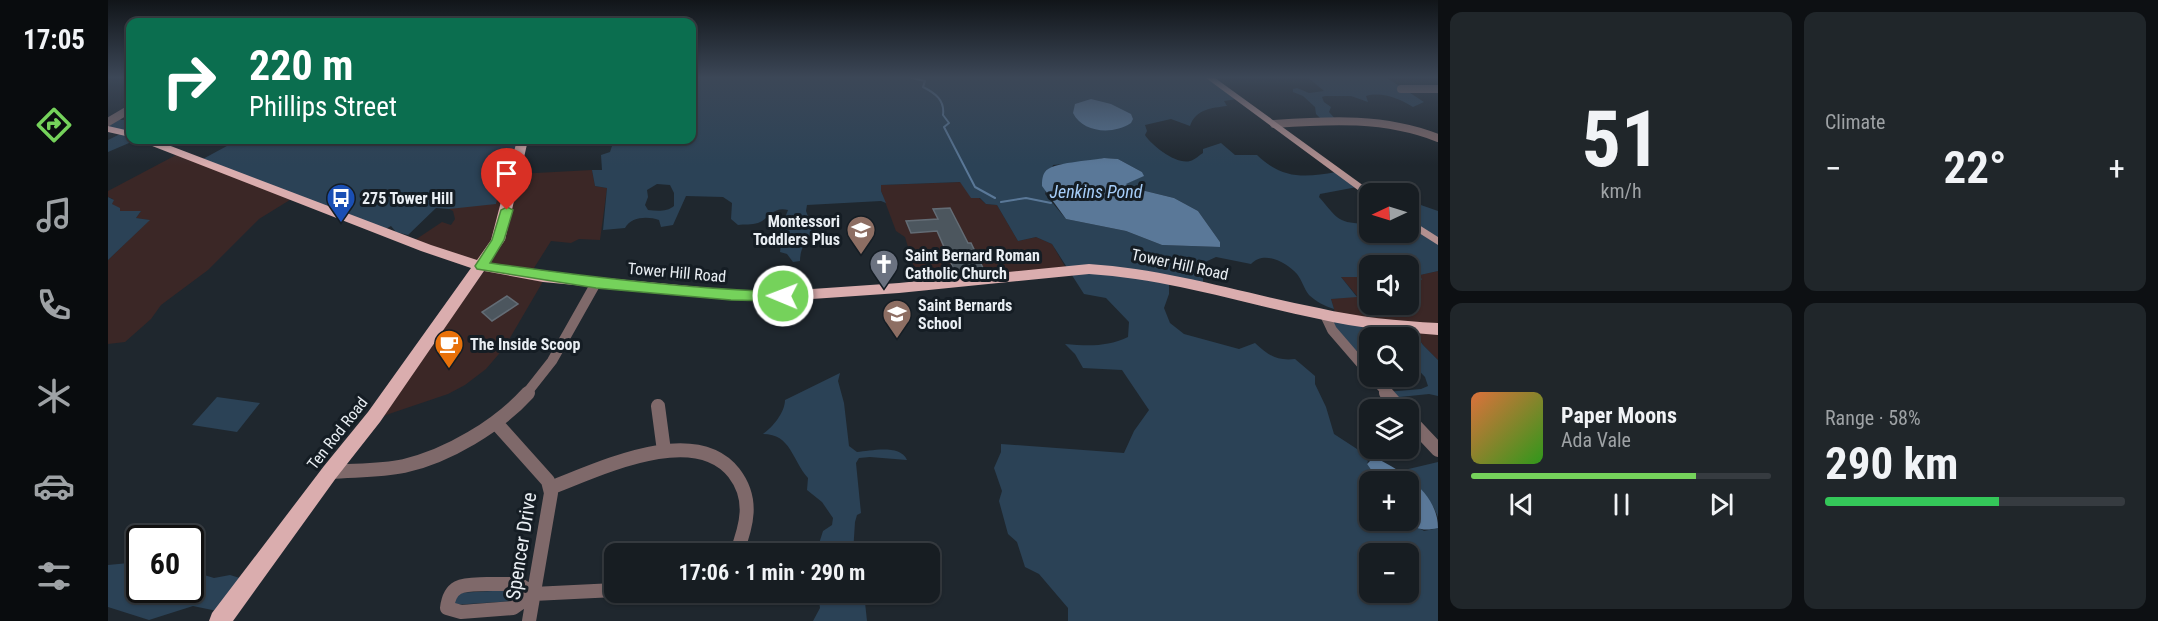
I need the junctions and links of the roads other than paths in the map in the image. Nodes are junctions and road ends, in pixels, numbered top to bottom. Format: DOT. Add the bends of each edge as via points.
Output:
graph roads {
  1 [pos="1250,107"];
  2 [pos="126,111"];
  3 [pos="108,122"];
  4 [pos="1274,124"];
  5 [pos="108,129"];
  6 [pos="126,133"];
  7 [pos="1438,138"];
  8 [pos="156,144"];
  9 [pos="522,144"];
  10 [pos="1359,186"];
  11 [pos="1419,229"];
  12 [pos="1438,242"];
  13 [pos="481,266"];
  14 [pos="596,283"];
  15 [pos="1326,315"];
  16 [pos="1438,329"];
  17 [pos="1359,361"];
  18 [pos="1381,387"];
  19 [pos="1392,399"];
  20 [pos="658,406"];
  21 [pos="497,424"];
  22 [pos="1419,430"];
  23 [pos="1438,450"];
  24 [pos="663,451"];
  25 [pos="330,472"];
  26 [pos="550,488"];
  27 [pos="741,543"];
  28 [pos="604,591"];
  29 [pos="533,594"];
  30 [pos="220,621"];
  31 [pos="529,621"];
  1 -- 4 [label="street"];
  2 -- 3 [label="street"];
  4 -- 7 [label="street" via="1382,123"];
  4 -- 10 [label="street"];
  5 -- 6 [label="main road"];
  8 -- 13 [label="main road, Tower Hill Road"];
  9 -- 13 [label="main road, Ten Rod Road" via="498,240"];
  11 -- 12 [label="street"];
  13 -- 14 [label="main road, Tower Hill Road"];
  13 -- 25 [label="main road, Ten Rod Road"];
  14 -- 15 [label="main road, Tower Hill Road" via="783,296 1089,268 1119,269"];
  14 -- 21 [label="street" via="553,361 532,390"];
  15 -- 16 [label="main road, Tower Hill Road"];
  15 -- 17 [label="street" via="1332,330"];
  18 -- 19 [label="street"];
  20 -- 24 [label="street"];
  21 -- 25 [label="street" via="405,466"];
  21 -- 26 [label="street, Spencer Drive"];
  22 -- 23 [label="street"];
  24 -- 26 [label="street"];
  24 -- 27 [label="street" via="699,451 722,460 742,481 749,501"];
  25 -- 30 [label="main road, Ten Rod Road"];
  26 -- 29 [label="street, Spencer Drive"];
  28 -- 29 [label="street"];
  29 -- 29 [label="street" via="513,608 461,612 447,608 447,598 458,586 519,584"];
  29 -- 31 [label="street, Spencer Drive"];
}
